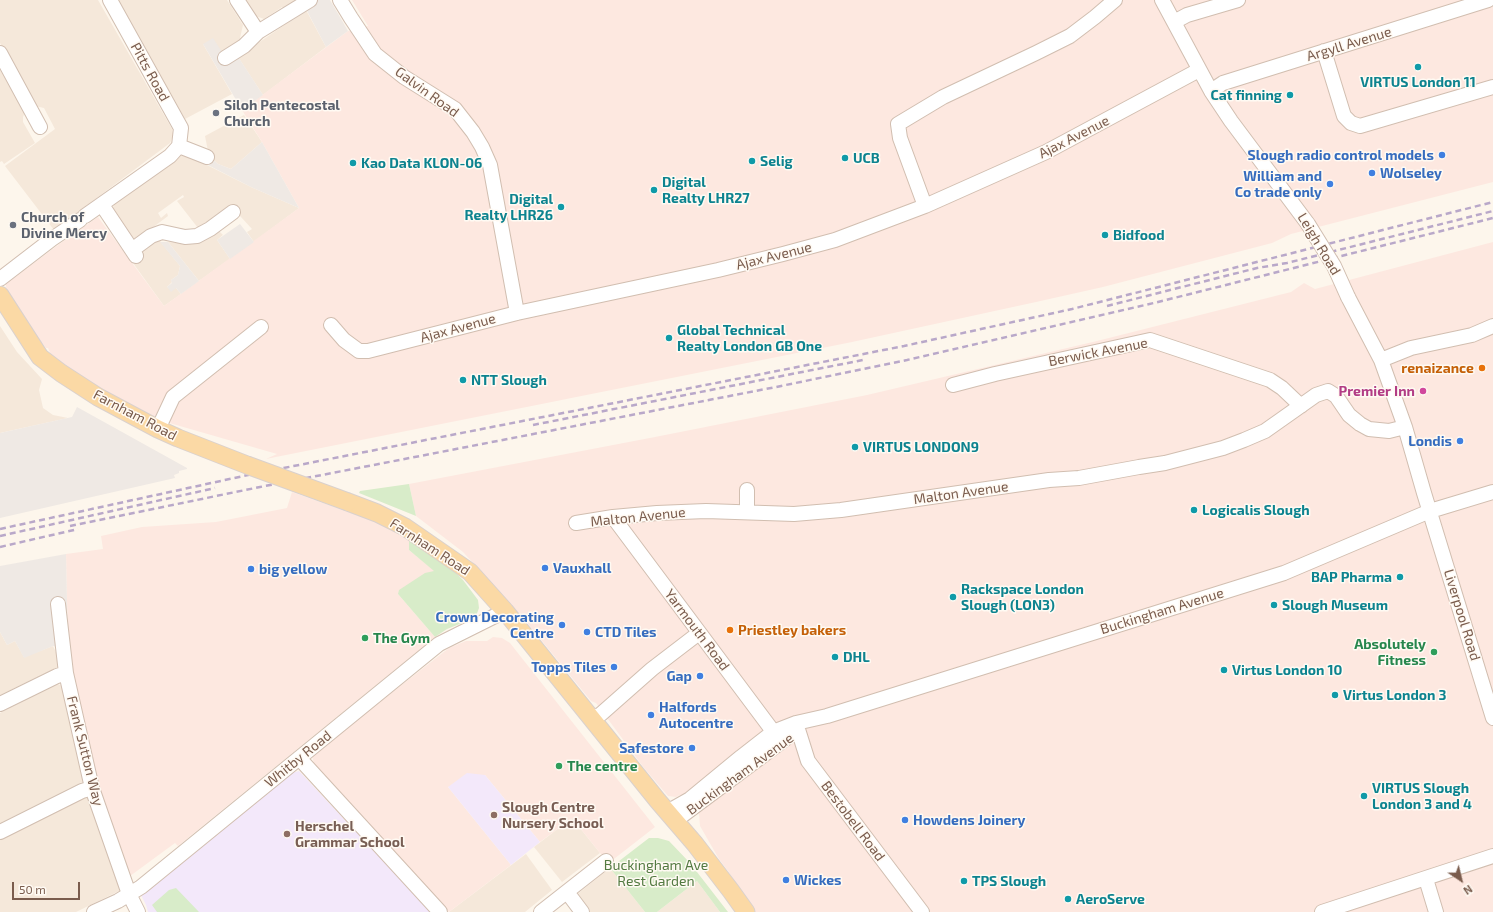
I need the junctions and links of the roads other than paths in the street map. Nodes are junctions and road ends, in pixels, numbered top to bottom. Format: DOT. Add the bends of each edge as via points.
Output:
graph roads {
  1 [pos="110,0"];
  2 [pos="237,0"];
  3 [pos="310,0"];
  4 [pos="340,0"];
  5 [pos="1115,0"];
  6 [pos="1162,0"];
  7 [pos="1238,0"];
  8 [pos="1488,0"];
  9 [pos="1174,22"];
  10 [pos="258,32"];
  11 [pos="1324,52"];
  12 [pos="0,53"];
  13 [pos="225,58"];
  14 [pos="1199,70"];
  15 [pos="1493,87"];
  16 [pos="1211,91"];
  17 [pos="40,127"];
  18 [pos="179,146"];
  19 [pos="207,157"];
  20 [pos="102,205"];
  21 [pos="925,206"];
  22 [pos="233,212"];
  23 [pos="0,279"];
  24 [pos="1,298"];
  25 [pos="517,313"];
  26 [pos="331,325"];
  27 [pos="261,326"];
  28 [pos="1493,326"];
  29 [pos="1381,360"];
  30 [pos="953,385"];
  31 [pos="1301,406"];
  32 [pos="1405,427"];
  33 [pos="158,428"];
  34 [pos="747,490"];
  35 [pos="1493,492"];
  36 [pos="747,512"];
  37 [pos="1430,512"];
  38 [pos="613,517"];
  39 [pos="576,523"];
  40 [pos="58,604"];
  41 [pos="505,611"];
  42 [pos="699,633"];
  43 [pos="66,673"];
  44 [pos="0,704"];
  45 [pos="1493,718"];
  46 [pos="592,719"];
  47 [pos="797,727"];
  48 [pos="777,737"];
  49 [pos="299,758"];
  50 [pos="92,788"];
  51 [pos="671,816"];
  52 [pos="0,832"];
  53 [pos="1493,856"];
  54 [pos="606,861"];
  55 [pos="1426,879"];
  56 [pos="567,892"];
  57 [pos="129,894"];
  58 [pos="94,912"];
  59 [pos="138,912"];
  60 [pos="440,912"];
  61 [pos="541,912"];
  62 [pos="582,912"];
  63 [pos="746,912"];
  64 [pos="922,912"];
  65 [pos="1322,912"];
  66 [pos="1436,912"];
  1 -- 18 [label="street, Pitts Road" via="181,128"];
  2 -- 10 [label="street"];
  3 -- 10 [label="street"];
  4 -- 25 [label="street, Galvin Road" via="375,54 404,77 455,109 482,147 490,165"];
  5 -- 21 [label="street" via="1070,36 944,97 898,124 900,138"];
  6 -- 9 [label="street, Leigh Road"];
  7 -- 9 [label="street" via="1186,15"];
  8 -- 11 [label="street, Argyll Avenue"];
  9 -- 14 [label="street, Leigh Road"];
  10 -- 13 [label="street" via="244,46"];
  11 -- 15 [label="street" via="1344,116 1351,123 1360,126"];
  11 -- 16 [label="street, Argyll Avenue" via="1223,83"];
  12 -- 17 [label="street"];
  14 -- 16 [label="street, Leigh Road"];
  14 -- 21 [label="street, Ajax Avenue" via="1046,152"];
  16 -- 29 [label="street, Leigh Road, bridge" via="1308,224 1334,266"];
  18 -- 19 [label="street"];
  18 -- 20 [label="street" via="170,156"];
  20 -- 22 [label="street" via="134,253 151,236 162,232 185,237 197,236"];
  20 -- 23 [label="street"];
  21 -- 25 [label="street, Ajax Avenue" via="835,240 783,254"];
  24 -- 33 [label="main road, Farnham Road" via="40,357 98,397"];
  25 -- 26 [label="street, Ajax Avenue" via="368,351 359,351 344,340"];
  27 -- 33 [label="street" via="245,334 173,397"];
  28 -- 29 [label="street" via="1472,335 1411,348"];
  29 -- 32 [label="street, Leigh Road"];
  30 -- 31 [label="street, Berwick Avenue" via="1150,340 1270,380"];
  31 -- 32 [label="street, Malton Avenue" via="1316,395 1328,391 1336,396 1349,415 1360,424 1389,431"];
  31 -- 36 [label="street, Malton Avenue" via="1265,431 1223,448 1165,463 1079,478 1049,480 841,510 794,514"];
  32 -- 37 [label="street, Leigh Road"];
  33 -- 41 [label="main road, Farnham Road, bridge" via="405,527 470,572"];
  34 -- 36 [label="street"];
  35 -- 37 [label="street, Buckingham Avenue"];
  36 -- 38 [label="street, Malton Avenue" via="706,511"];
  37 -- 45 [label="street, Liverpool Road"];
  37 -- 47 [label="street, Buckingham Avenue" via="1284,573"];
  38 -- 39 [label="street, Malton Avenue"];
  38 -- 42 [label="street, Yarmouth Road"];
  40 -- 43 [label="street, Frank Sutton Way"];
  41 -- 46 [label="main road, Farnham Road"];
  41 -- 49 [label="street, Whitby Road" via="439,644"];
  42 -- 46 [label="street"];
  42 -- 48 [label="street, Yarmouth Road"];
  43 -- 44 [label="street"];
  43 -- 50 [label="street, Frank Sutton Way"];
  46 -- 51 [label="main road, Farnham Road"];
  47 -- 48 [label="street, Buckingham Avenue"];
  47 -- 64 [label="street, Bestobell Road" via="808,761"];
  48 -- 51 [label="street, Buckingham Avenue" via="741,757"];
  49 -- 57 [label="street, Whitby Road" via="160,872"];
  49 -- 60 [label="street"];
  50 -- 52 [label="street"];
  50 -- 57 [label="street, Frank Sutton Way"];
  51 -- 63 [label="main road, Farnham Road"];
  53 -- 55 [label="street"];
  54 -- 56 [label="street"];
  55 -- 65 [label="street"];
  55 -- 66 [label="street"];
  56 -- 61 [label="street"];
  56 -- 62 [label="street"];
  57 -- 58 [label="street, Whitby Road"];
  57 -- 59 [label="street, Frank Sutton Way"];
}
